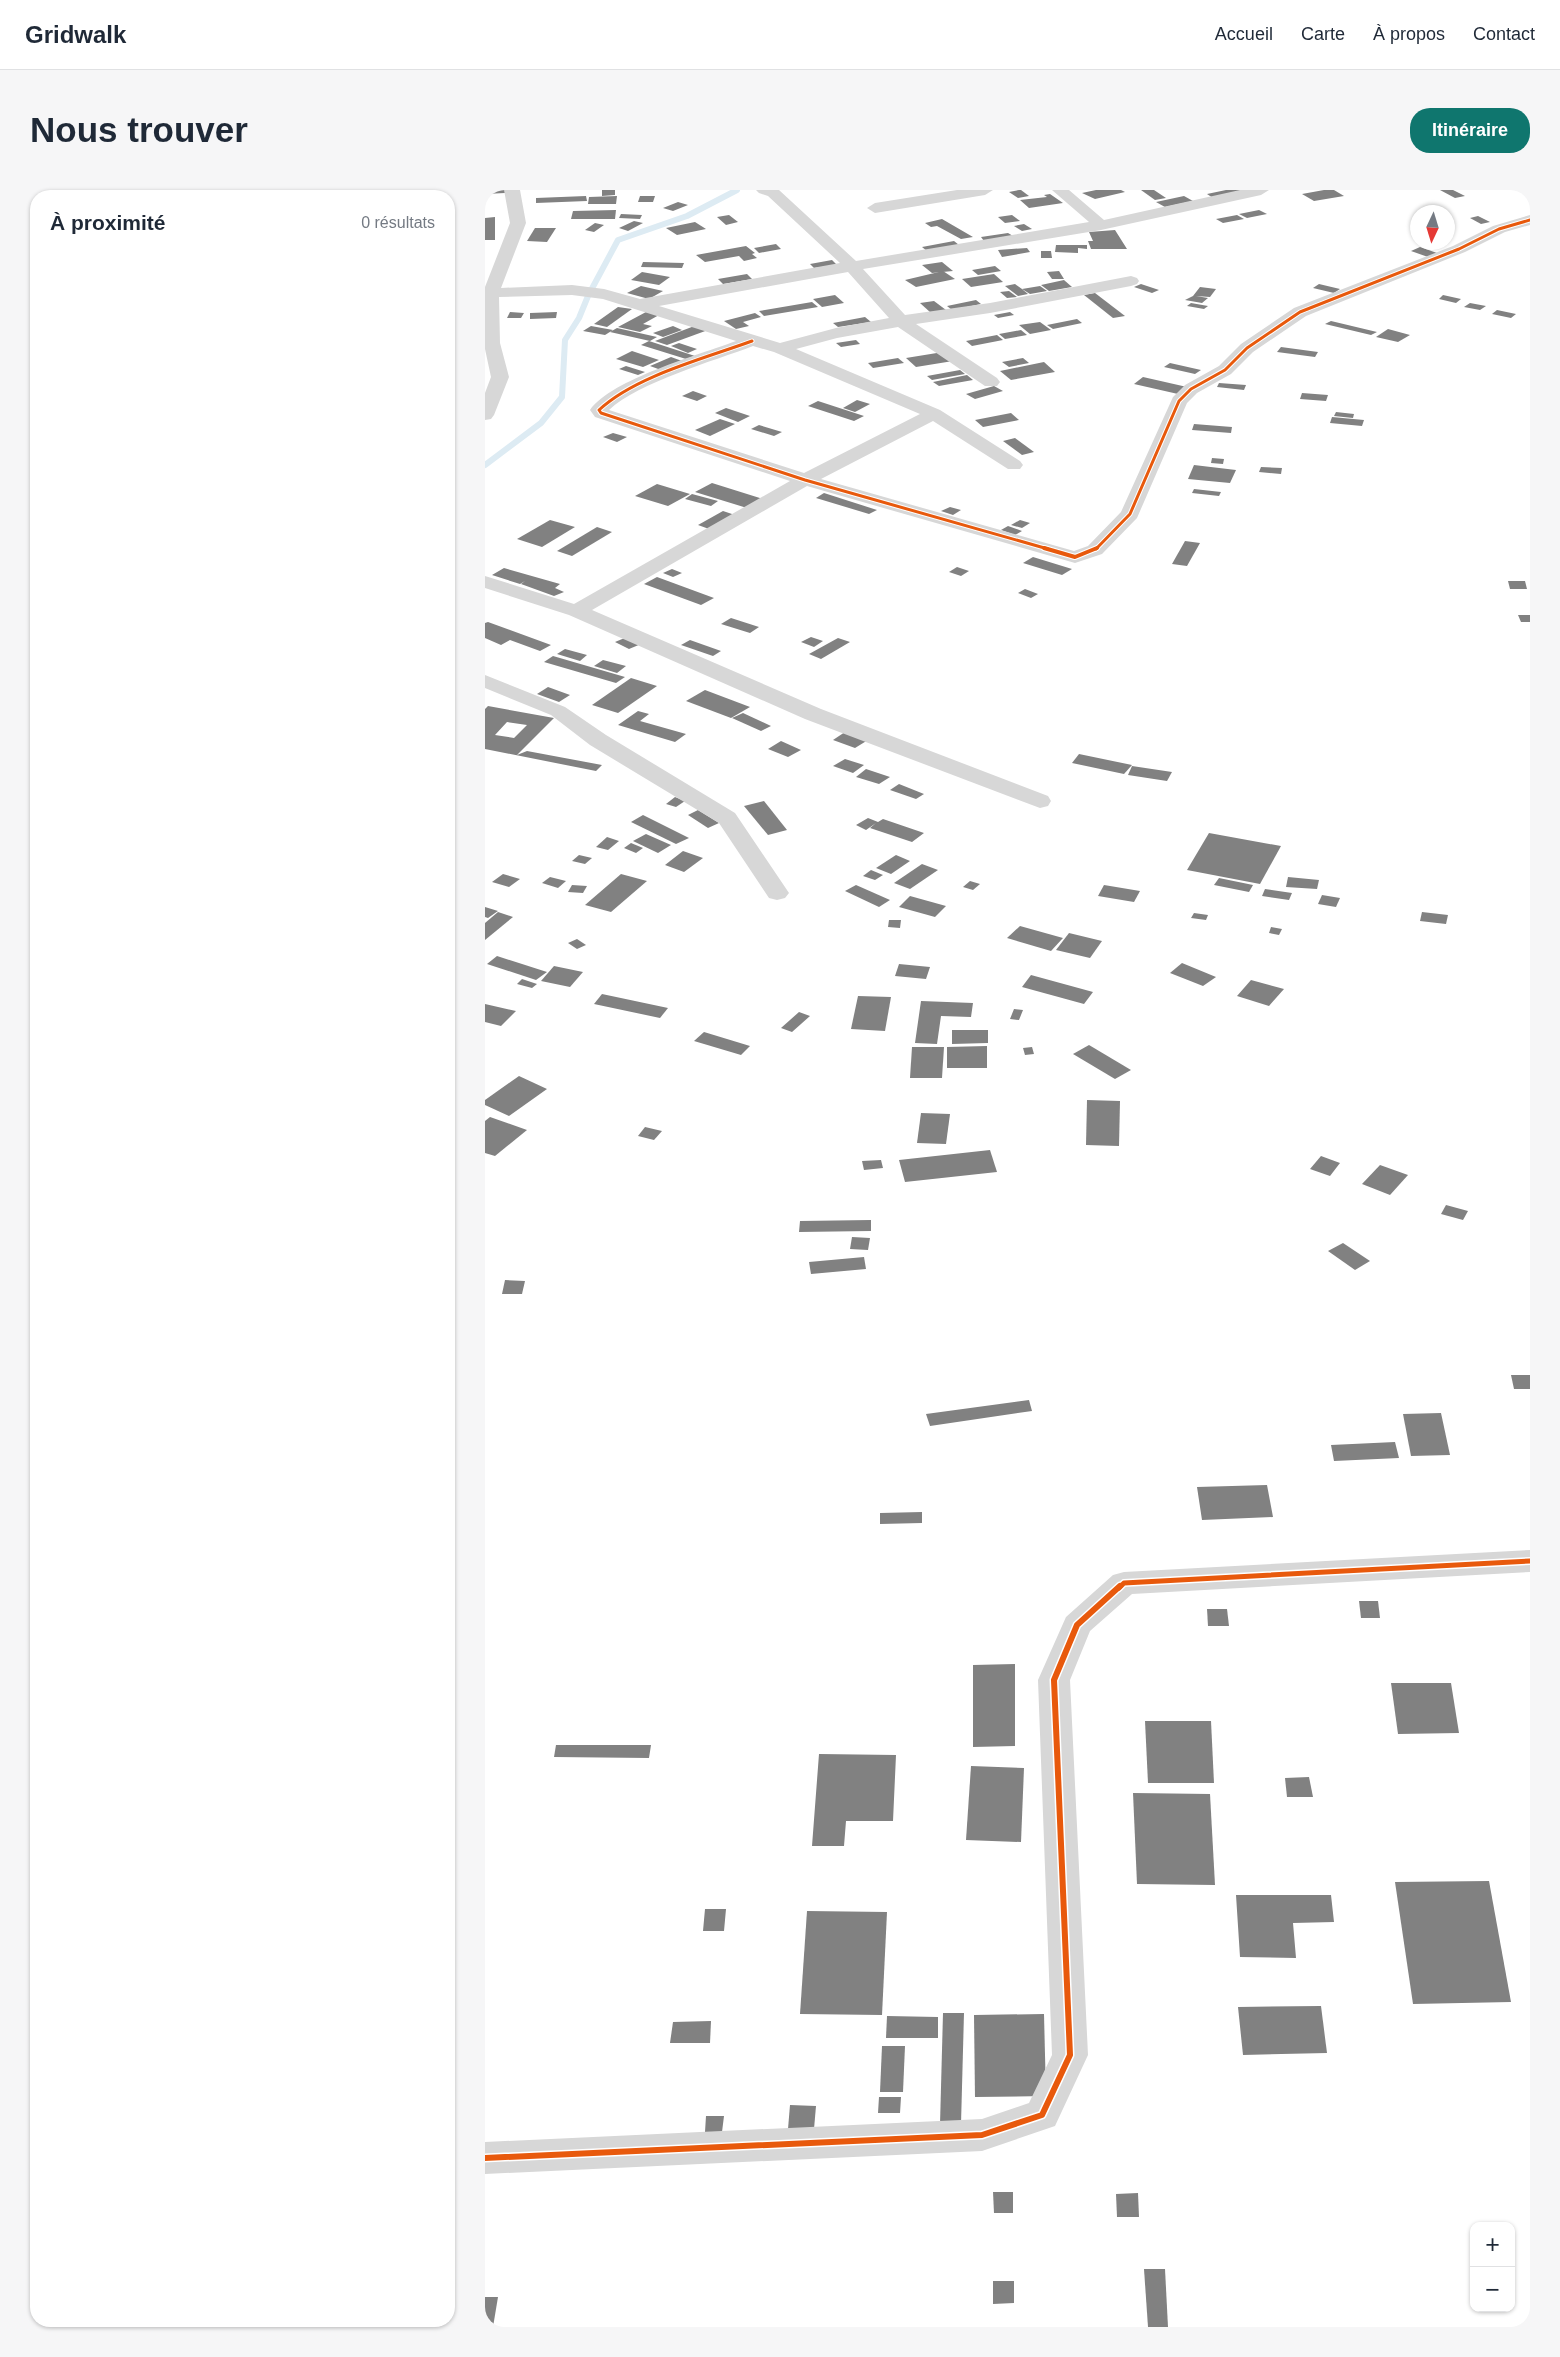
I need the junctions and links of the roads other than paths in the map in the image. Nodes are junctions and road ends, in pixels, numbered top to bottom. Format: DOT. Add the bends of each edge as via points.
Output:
graph roads {
  1 [pos="512,190"];
  2 [pos="985,190"];
  3 [pos="1060,190"];
  4 [pos="1261,190"];
  5 [pos="774,191"];
  6 [pos="875,208"];
  7 [pos="1530,220"];
  8 [pos="1101,225"];
  9 [pos="853,266"];
  10 [pos="1131,281"];
  11 [pos="488,292"];
  12 [pos="639,304"];
  13 [pos="901,321"];
  14 [pos="752,341"];
  15 [pos="489,343"];
  16 [pos="780,348"];
  17 [pos="991,382"];
  18 [pos="934,414"];
  19 [pos="485,415"];
  20 [pos="1014,465"];
  21 [pos="805,480"];
  22 [pos="485,582"];
  23 [pos="576,611"];
  24 [pos="485,681"];
  25 [pos="1040,801"];
  26 [pos="777,893"];
  27 [pos="1530,1561"];
  28 [pos="485,2158"];
  1 -- 11 [label="street" via="517,223"];
  2 -- 6 [label="street"];
  3 -- 8 [label="street"];
  4 -- 8 [label="street"];
  5 -- 9 [label="street"];
  7 -- 21 [label="street" via="1300,312 1247,348 1225,370 1191,389 1179,401 1130,514 1095,550 1087,554 1068,556"];
  8 -- 9 [label="street"];
  9 -- 12 [label="street"];
  9 -- 13 [label="street"];
  10 -- 13 [label="street"];
  11 -- 12 [label="street" via="572,290 604,294"];
  11 -- 15 [label="street"];
  12 -- 14 [label="street"];
  13 -- 16 [label="street"];
  13 -- 17 [label="street"];
  14 -- 16 [label="street"];
  14 -- 21 [label="street" via="614,396 599,410"];
  15 -- 19 [label="street" via="500,377"];
  16 -- 18 [label="street"];
  18 -- 20 [label="street"];
  18 -- 21 [label="street"];
  21 -- 23 [label="street"];
  22 -- 23 [label="street"];
  23 -- 25 [label="street" via="813,714"];
  24 -- 26 [label="street" via="558,711 598,740 727,818"];
  27 -- 28 [label="street" via="1124,1582 1077,1625 1054,1680 1070,2055 1042,2115 982,2135"];
}
